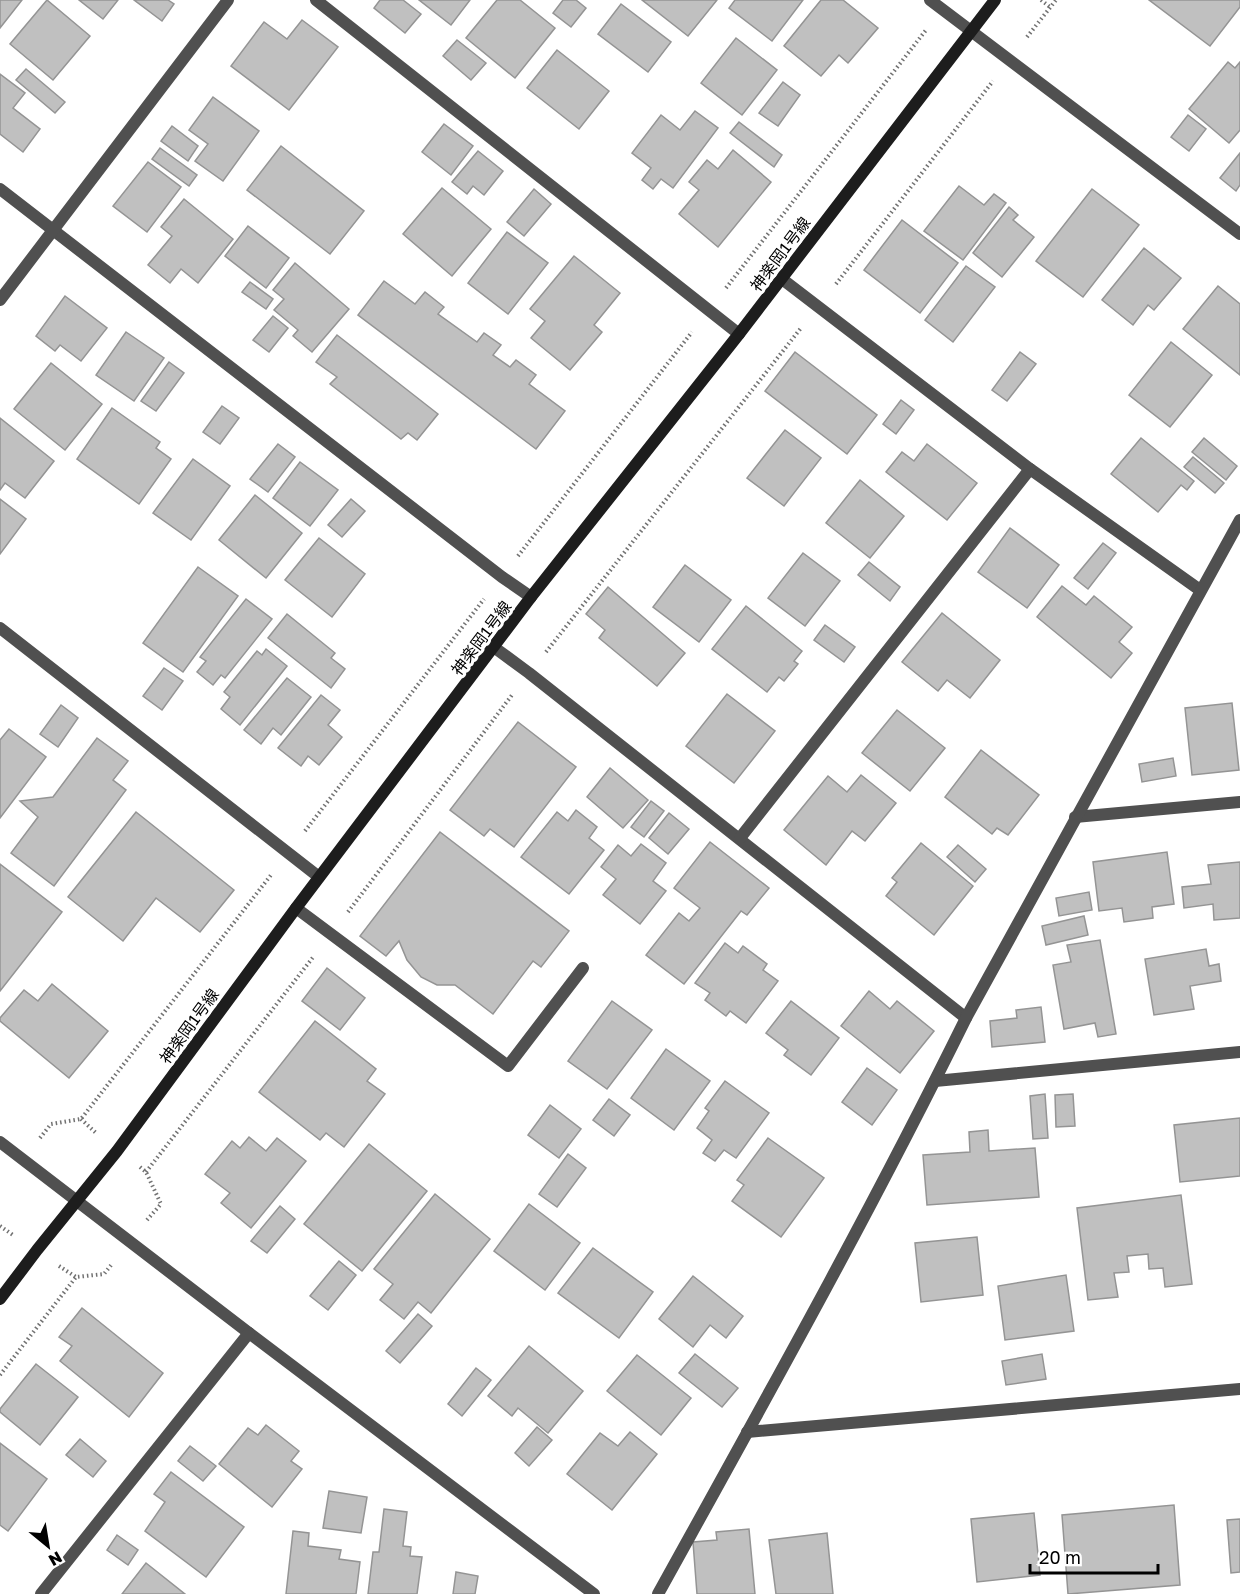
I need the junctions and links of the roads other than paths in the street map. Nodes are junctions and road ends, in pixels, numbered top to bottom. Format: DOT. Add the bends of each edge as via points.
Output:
graph roads {
  1 [pos="228,0"];
  2 [pos="316,0"];
  3 [pos="930,0"];
  4 [pos="995,0"];
  5 [pos="971,31"];
  6 [pos="0,189"];
  7 [pos="53,230"];
  8 [pos="1240,234"];
  9 [pos="782,279"];
  10 [pos="0,300"];
  11 [pos="739,334"];
  12 [pos="1029,468"];
  13 [pos="1240,520"];
  14 [pos="1235,536"];
  15 [pos="1200,590"];
  16 [pos="531,597"];
  17 [pos="0,627"];
  18 [pos="495,648"];
  19 [pos="1240,802"];
  20 [pos="1075,817"];
  21 [pos="740,838"];
  22 [pos="319,877"];
  23 [pos="296,908"];
  24 [pos="583,968"];
  25 [pos="966,1018"];
  26 [pos="1240,1052"];
  27 [pos="935,1081"];
  28 [pos="0,1142"];
  29 [pos="77,1201"];
  30 [pos="0,1299"];
  31 [pos="249,1333"];
  32 [pos="1240,1389"];
  33 [pos="747,1432"];
  34 [pos="41,1594"];
  35 [pos="594,1594"];
  36 [pos="658,1594"];
  1 -- 7 [label="street"];
  2 -- 11 [label="street"];
  3 -- 5 [label="street"];
  4 -- 5 [label="street, 神楽岡1号線"];
  5 -- 8 [label="street"];
  5 -- 9 [label="street, 神楽岡1号線"];
  6 -- 7 [label="street"];
  7 -- 10 [label="street"];
  7 -- 16 [label="street"];
  9 -- 11 [label="street, 神楽岡1号線"];
  9 -- 12 [label="street"];
  11 -- 16 [label="street, 神楽岡1号線"];
  12 -- 15 [label="street"];
  12 -- 21 [label="street"];
  13 -- 14 [label="street"];
  14 -- 15 [label="street"];
  15 -- 20 [label="street"];
  16 -- 18 [label="street, 神楽岡1号線"];
  17 -- 22 [label="street"];
  18 -- 21 [label="street"];
  18 -- 22 [label="street, 神楽岡1号線"];
  19 -- 20 [label="street"];
  20 -- 25 [label="street"];
  21 -- 25 [label="street"];
  22 -- 23 [label="street, 神楽岡1号線"];
  23 -- 24 [label="street" via="508,1066"];
  23 -- 29 [label="street, 神楽岡1号線"];
  25 -- 27 [label="street"];
  26 -- 27 [label="street"];
  27 -- 33 [label="street"];
  28 -- 29 [label="street"];
  29 -- 30 [label="street, 神楽岡1号線"];
  29 -- 31 [label="street"];
  31 -- 34 [label="street"];
  31 -- 35 [label="street"];
  32 -- 33 [label="street"];
  33 -- 36 [label="street"];
}
